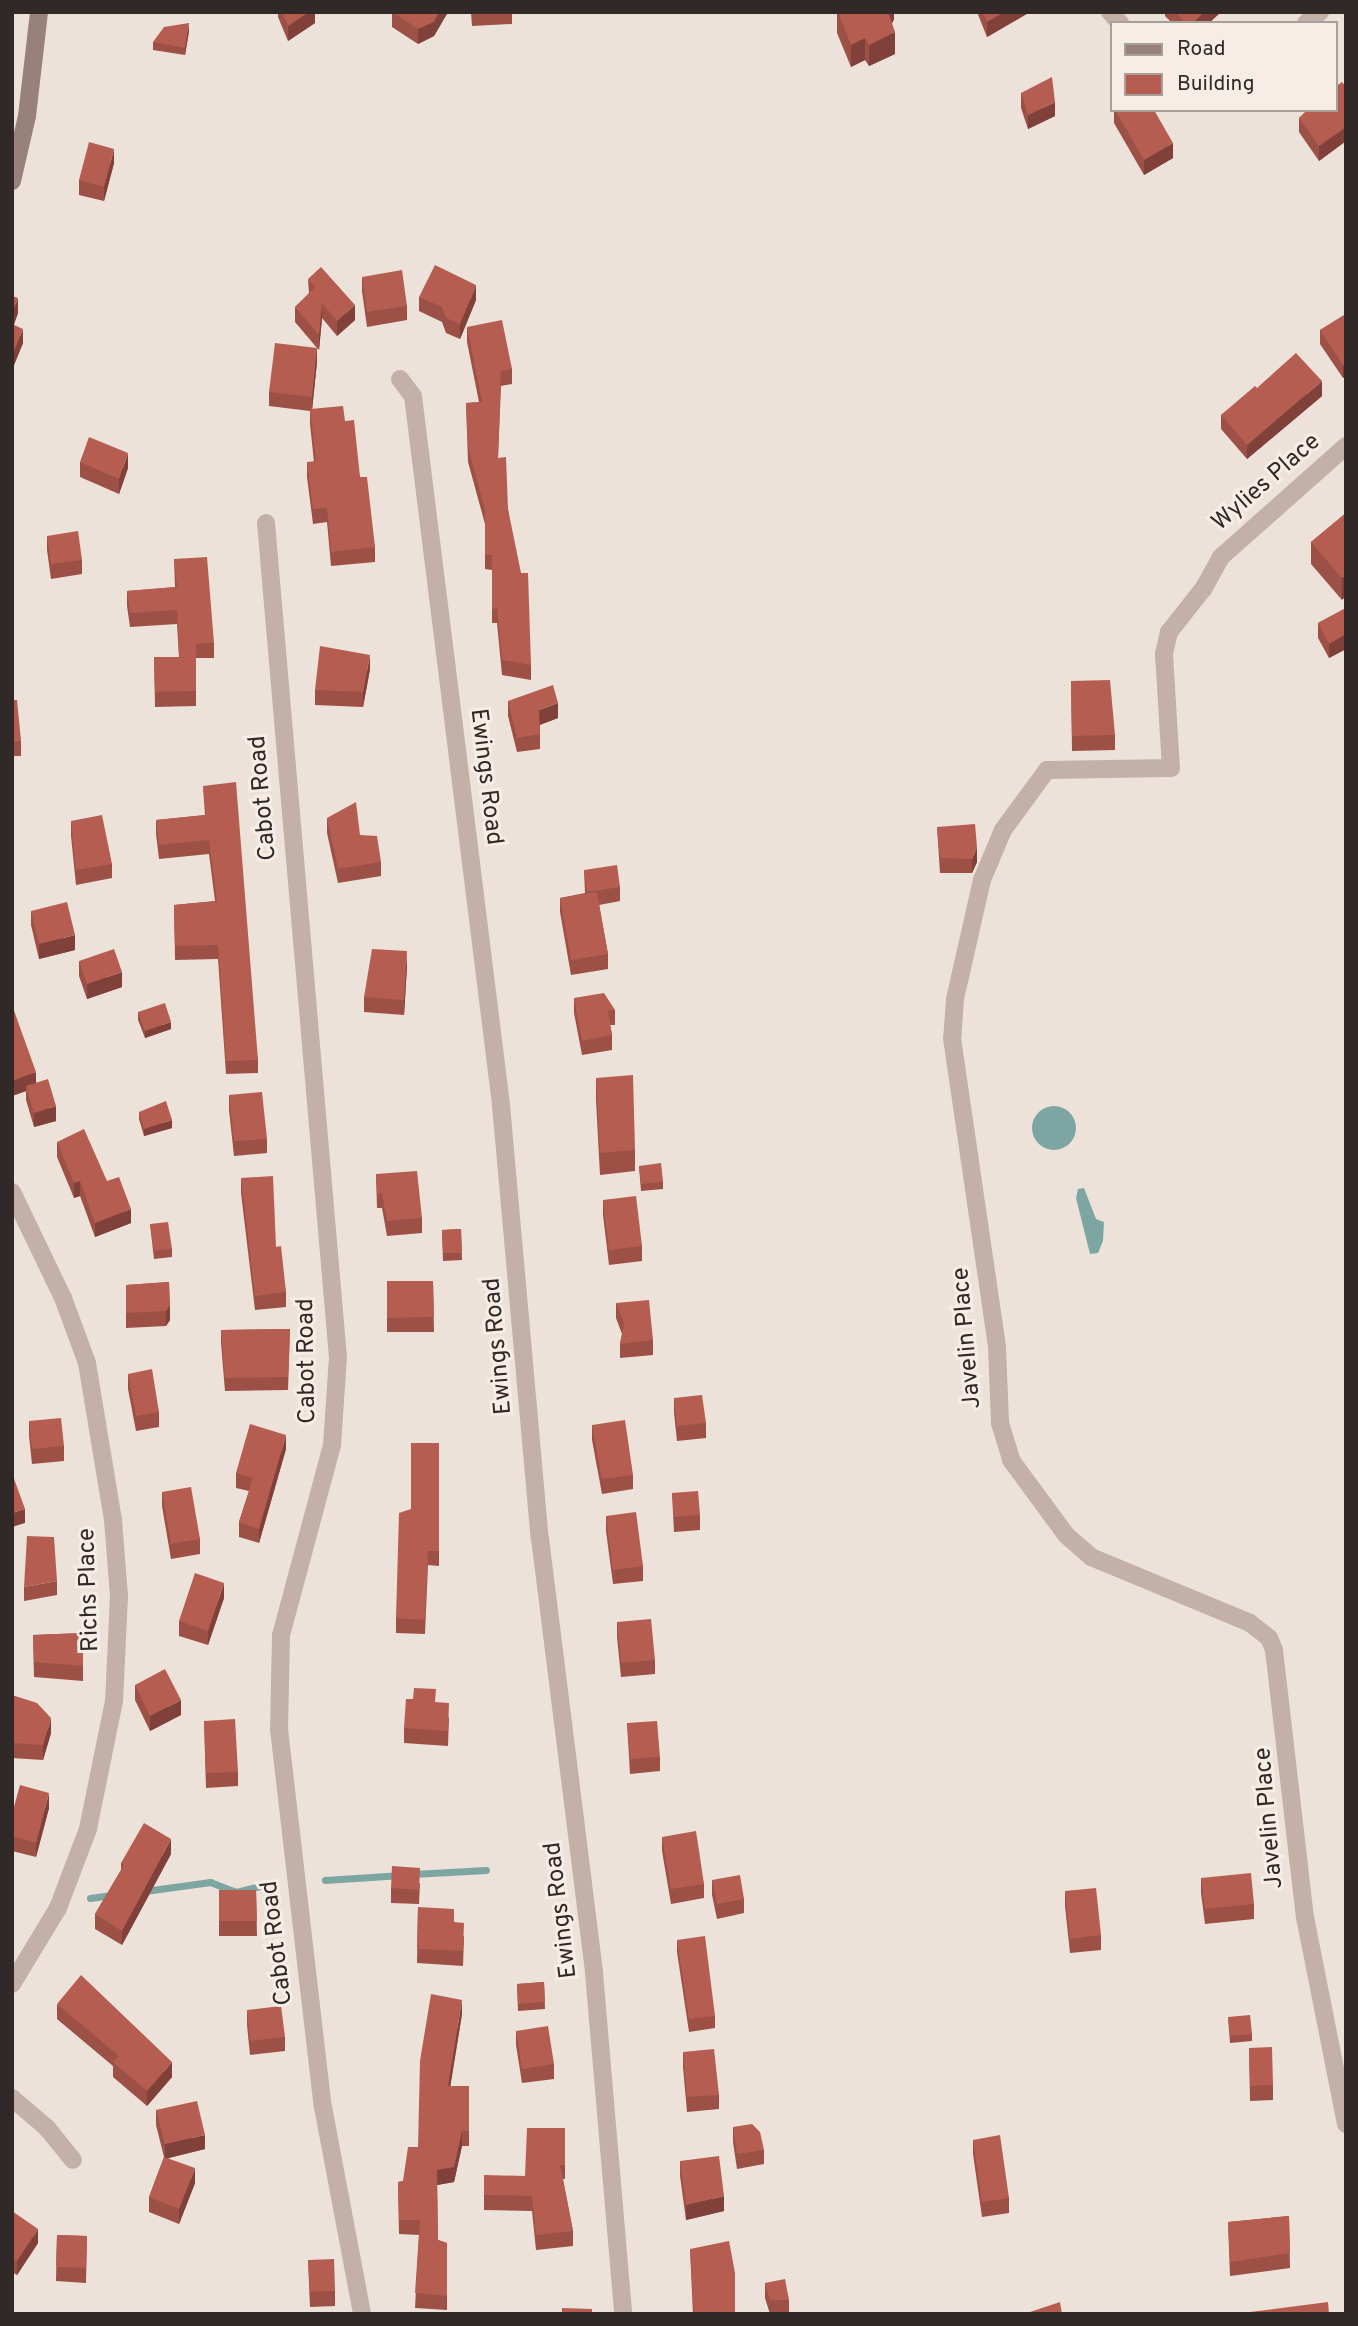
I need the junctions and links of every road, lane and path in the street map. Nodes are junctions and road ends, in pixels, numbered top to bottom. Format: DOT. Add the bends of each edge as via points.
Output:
graph roads {
  1 [pos="39,12"];
  2 [pos="12,181"];
  3 [pos="400,379"];
  4 [pos="1346,446"];
  5 [pos="266,523"];
  6 [pos="1221,557"];
  7 [pos="12,1192"];
  8 [pos="13,1982"];
  9 [pos="12,2098"];
  10 [pos="1346,2124"];
  11 [pos="73,2160"];
  12 [pos="362,2314"];
  13 [pos="623,2314"];
  1 -- 2 [label="street" via="27,116"];
  3 -- 13 [label="street, Ewings Road" via="414,396 501,1105 540,1538 594,1973"];
  4 -- 6 [label="street, Wylies Place"];
  5 -- 12 [label="street, Cabot Road" via="338,1357 332,1445 281,1635 279,1729 323,2107"];
  6 -- 10 [label="street, Javelin Place" via="1169,632 1164,654 1171,768 1047,770 1003,830 982,880 955,999 952,1038 998,1347 1000,1423 1011,1460 1066,1535 1091,1557 1250,1622 1269,1638 1274,1650 1305,1917"];
  7 -- 8 [label="street, Richs Place" via="88,1363 113,1520 118,1596 114,1702 89,1829 66,1891"];
  9 -- 11 [label="street"];
}
